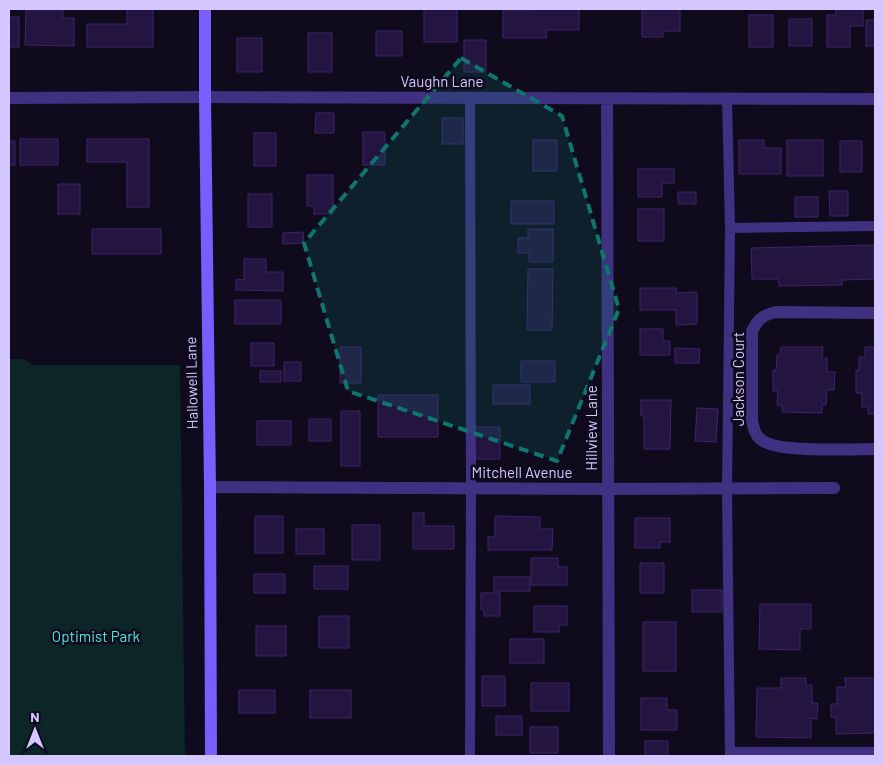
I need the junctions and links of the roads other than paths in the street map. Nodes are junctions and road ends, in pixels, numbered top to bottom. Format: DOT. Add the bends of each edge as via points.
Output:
graph roads {
  1 [pos="205,9"];
  2 [pos="205,97"];
  3 [pos="9,98"];
  4 [pos="470,98"];
  5 [pos="607,99"];
  6 [pos="727,99"];
  7 [pos="875,99"];
  8 [pos="875,226"];
  9 [pos="730,228"];
  10 [pos="875,313"];
  11 [pos="875,449"];
  12 [pos="210,488"];
  13 [pos="834,488"];
  14 [pos="471,489"];
  15 [pos="608,489"];
  16 [pos="727,489"];
  17 [pos="875,752"];
  18 [pos="730,754"];
  19 [pos="211,756"];
  20 [pos="470,756"];
  21 [pos="609,756"];
  1 -- 2 [label="street, Hallowell Lane"];
  2 -- 3 [label="street, Vaughn Lane"];
  2 -- 4 [label="street, Vaughn Lane"];
  2 -- 12 [label="street, Hallowell Lane"];
  4 -- 5 [label="street, Vaughn Lane"];
  4 -- 14 [label="lane"];
  5 -- 6 [label="street, Vaughn Lane"];
  5 -- 15 [label="street, Hillview Lane"];
  6 -- 7 [label="street, Vaughn Lane"];
  6 -- 9 [label="lane"];
  8 -- 9 [label="lane"];
  9 -- 16 [label="lane"];
  10 -- 11 [label="street, Jackson Court" via="776,312 765,315 752,331 752,421 763,442 790,448"];
  12 -- 14 [label="street, Mitchell Avenue"];
  12 -- 19 [label="street, Hallowell Lane"];
  13 -- 16 [label="street, Mitchell Avenue"];
  14 -- 15 [label="street, Mitchell Avenue"];
  14 -- 20 [label="lane"];
  15 -- 16 [label="street, Mitchell Avenue"];
  15 -- 21 [label="street, Hillview Lane"];
  16 -- 18 [label="lane"];
  17 -- 18 [label="lane"];
}
